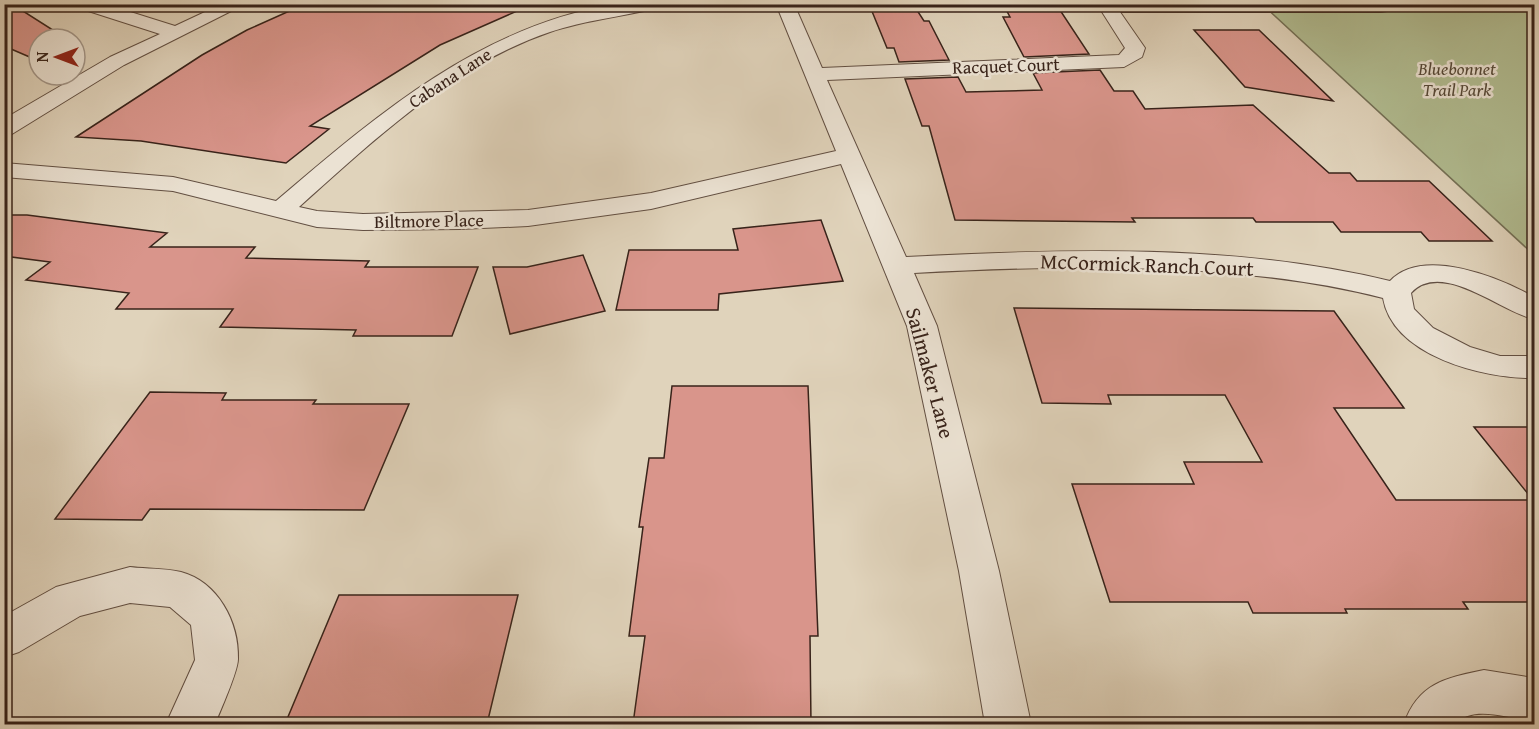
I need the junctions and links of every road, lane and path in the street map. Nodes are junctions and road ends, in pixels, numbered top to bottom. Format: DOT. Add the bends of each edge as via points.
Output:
graph roads {
  1 [pos="85,4"];
  2 [pos="237,4"];
  3 [pos="651,4"];
  4 [pos="785,4"];
  5 [pos="1106,6"];
  6 [pos="1381,6"];
  7 [pos="174,32"];
  8 [pos="815,74"];
  9 [pos="4,129"];
  10 [pos="851,155"];
  11 [pos="4,170"];
  12 [pos="280,212"];
  13 [pos="896,266"];
  14 [pos="1396,292"];
  15 [pos="1534,310"];
  16 [pos="1534,367"];
  17 [pos="4,638"];
  18 [pos="1534,700"];
  19 [pos="189,724"];
  20 [pos="1008,724"];
  21 [pos="1427,724"];
  1 -- 7 [label="street"];
  2 -- 7 [label="street"];
  3 -- 12 [label="street, Cabana Lane" via="559,24 504,43 454,70"];
  4 -- 8 [label="street, Sailmaker Lane"];
  5 -- 6 [label="street"];
  5 -- 8 [label="street, Racquet Court" via="1135,48 1135,53 1124,60"];
  7 -- 9 [label="street" via="108,66"];
  8 -- 10 [label="street, Sailmaker Lane"];
  10 -- 12 [label="street, Biltmore Place" via="651,201 528,218 363,222"];
  10 -- 13 [label="street, Sailmaker Lane"];
  11 -- 12 [label="street, Biltmore Place" via="173,184"];
  13 -- 14 [label="street, McCormick Ranch Court" via="1013,259 1140,261 1251,268 1355,281"];
  13 -- 20 [label="street, Sailmaker Lane" via="922,326 979,571"];
  14 -- 15 [label="street" via="1409,279 1437,275 1473,280 1510,294"];
  14 -- 16 [label="street" via="1400,312 1422,335 1458,355 1500,367"];
  17 -- 19 [label="street" via="70,600 130,585 180,590 210,616 217,660"];
  18 -- 21 [label="street" via="1485,692 1447,700"];
}
